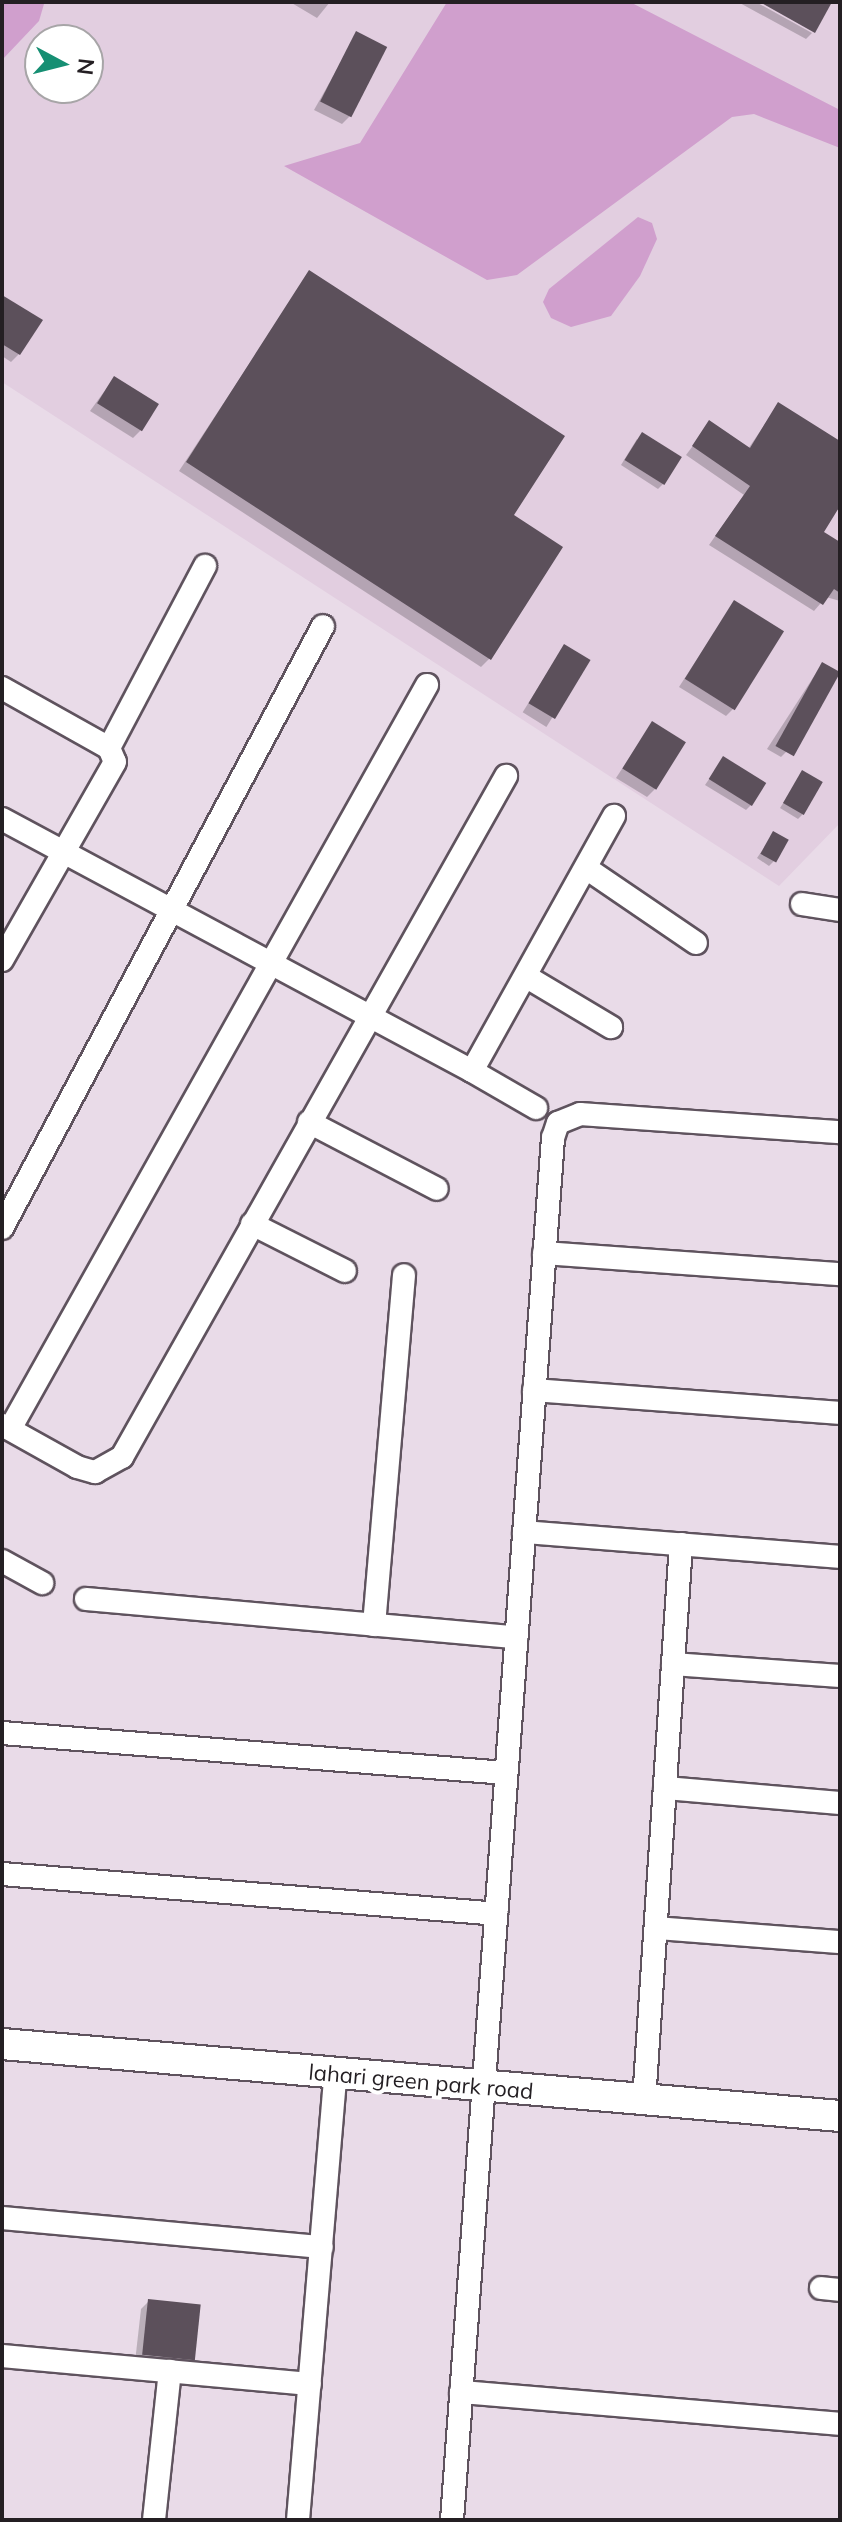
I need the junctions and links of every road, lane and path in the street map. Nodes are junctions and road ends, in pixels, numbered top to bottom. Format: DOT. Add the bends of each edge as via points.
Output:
graph roads {
  1 [pos="205,566"];
  2 [pos="323,626"];
  3 [pos="427,685"];
  4 [pos="2,688"];
  5 [pos="109,748"];
  6 [pos="506,776"];
  7 [pos="614,816"];
  8 [pos="2,819"];
  9 [pos="66,853"];
  10 [pos="586,868"];
  11 [pos="802,904"];
  12 [pos="840,910"];
  13 [pos="171,911"];
  14 [pos="696,943"];
  15 [pos="2,960"];
  16 [pos="270,965"];
  17 [pos="527,977"];
  18 [pos="368,1018"];
  19 [pos="611,1027"];
  20 [pos="472,1071"];
  21 [pos="536,1108"];
  22 [pos="309,1122"];
  23 [pos="840,1132"];
  24 [pos="437,1189"];
  25 [pos="252,1224"];
  26 [pos="2,1228"];
  27 [pos="544,1253"];
  28 [pos="345,1271"];
  29 [pos="840,1274"];
  30 [pos="404,1275"];
  31 [pos="534,1390"];
  32 [pos="840,1413"];
  33 [pos="6,1427"];
  34 [pos="524,1532"];
  35 [pos="681,1544"];
  36 [pos="840,1557"];
  37 [pos="2,1561"];
  38 [pos="42,1583"];
  39 [pos="86,1599"];
  40 [pos="374,1625"];
  41 [pos="516,1637"];
  42 [pos="673,1664"];
  43 [pos="840,1676"];
  44 [pos="2,1733"];
  45 [pos="506,1773"];
  46 [pos="665,1788"];
  47 [pos="840,1803"];
  48 [pos="2,1874"];
  49 [pos="496,1914"];
  50 [pos="656,1928"];
  51 [pos="840,1942"];
  52 [pos="2,2044"];
  53 [pos="335,2076"];
  54 [pos="484,2087"];
  55 [pos="644,2101"];
  56 [pos="840,2116"];
  57 [pos="2,2218"];
  58 [pos="322,2247"];
  59 [pos="2,2356"];
  60 [pos="170,2371"];
  61 [pos="310,2384"];
  62 [pos="461,2392"];
  63 [pos="840,2424"];
  64 [pos="154,2520"];
  65 [pos="298,2520"];
  66 [pos="452,2520"];
  1 -- 5 [label="street"];
  2 -- 13 [label="street"];
  3 -- 16 [label="street"];
  4 -- 5 [label="street"];
  5 -- 9 [label="street" via="115,762"];
  6 -- 18 [label="street"];
  7 -- 10 [label="street"];
  8 -- 9 [label="street"];
  9 -- 13 [label="street"];
  9 -- 15 [label="street"];
  10 -- 14 [label="street"];
  10 -- 17 [label="street"];
  11 -- 12 [label="street"];
  13 -- 16 [label="street"];
  13 -- 26 [label="street"];
  16 -- 18 [label="street"];
  16 -- 33 [label="street"];
  17 -- 19 [label="street"];
  17 -- 20 [label="street"];
  18 -- 20 [label="street"];
  18 -- 22 [label="street"];
  20 -- 21 [label="street"];
  22 -- 24 [label="street"];
  22 -- 25 [label="street"];
  23 -- 27 [label="street" via="568,1116 553,1138"];
  25 -- 28 [label="street"];
  25 -- 33 [label="street" via="122,1457 110,1467 95,1472 77,1467"];
  27 -- 29 [label="street"];
  27 -- 31 [label="street"];
  30 -- 40 [label="street"];
  31 -- 32 [label="street"];
  31 -- 34 [label="street"];
  34 -- 35 [label="street"];
  34 -- 41 [label="street"];
  35 -- 36 [label="street"];
  35 -- 42 [label="street"];
  37 -- 38 [label="street"];
  39 -- 40 [label="street"];
  40 -- 41 [label="street"];
  41 -- 45 [label="street"];
  42 -- 43 [label="street"];
  42 -- 46 [label="street"];
  44 -- 45 [label="street"];
  45 -- 49 [label="street"];
  46 -- 47 [label="street"];
  46 -- 50 [label="street"];
  48 -- 49 [label="street"];
  49 -- 54 [label="street"];
  50 -- 51 [label="street"];
  50 -- 55 [label="street"];
  52 -- 53 [label="street, lahari green park road"];
  53 -- 54 [label="street, lahari green park road"];
  53 -- 58 [label="street"];
  54 -- 55 [label="street, lahari green park road"];
  54 -- 62 [label="street"];
  55 -- 56 [label="street, lahari green park road"];
  57 -- 58 [label="street"];
  58 -- 61 [label="street"];
  59 -- 60 [label="street"];
  60 -- 61 [label="street"];
  60 -- 64 [label="street"];
  61 -- 65 [label="street"];
  62 -- 63 [label="street"];
  62 -- 66 [label="street"];
}
